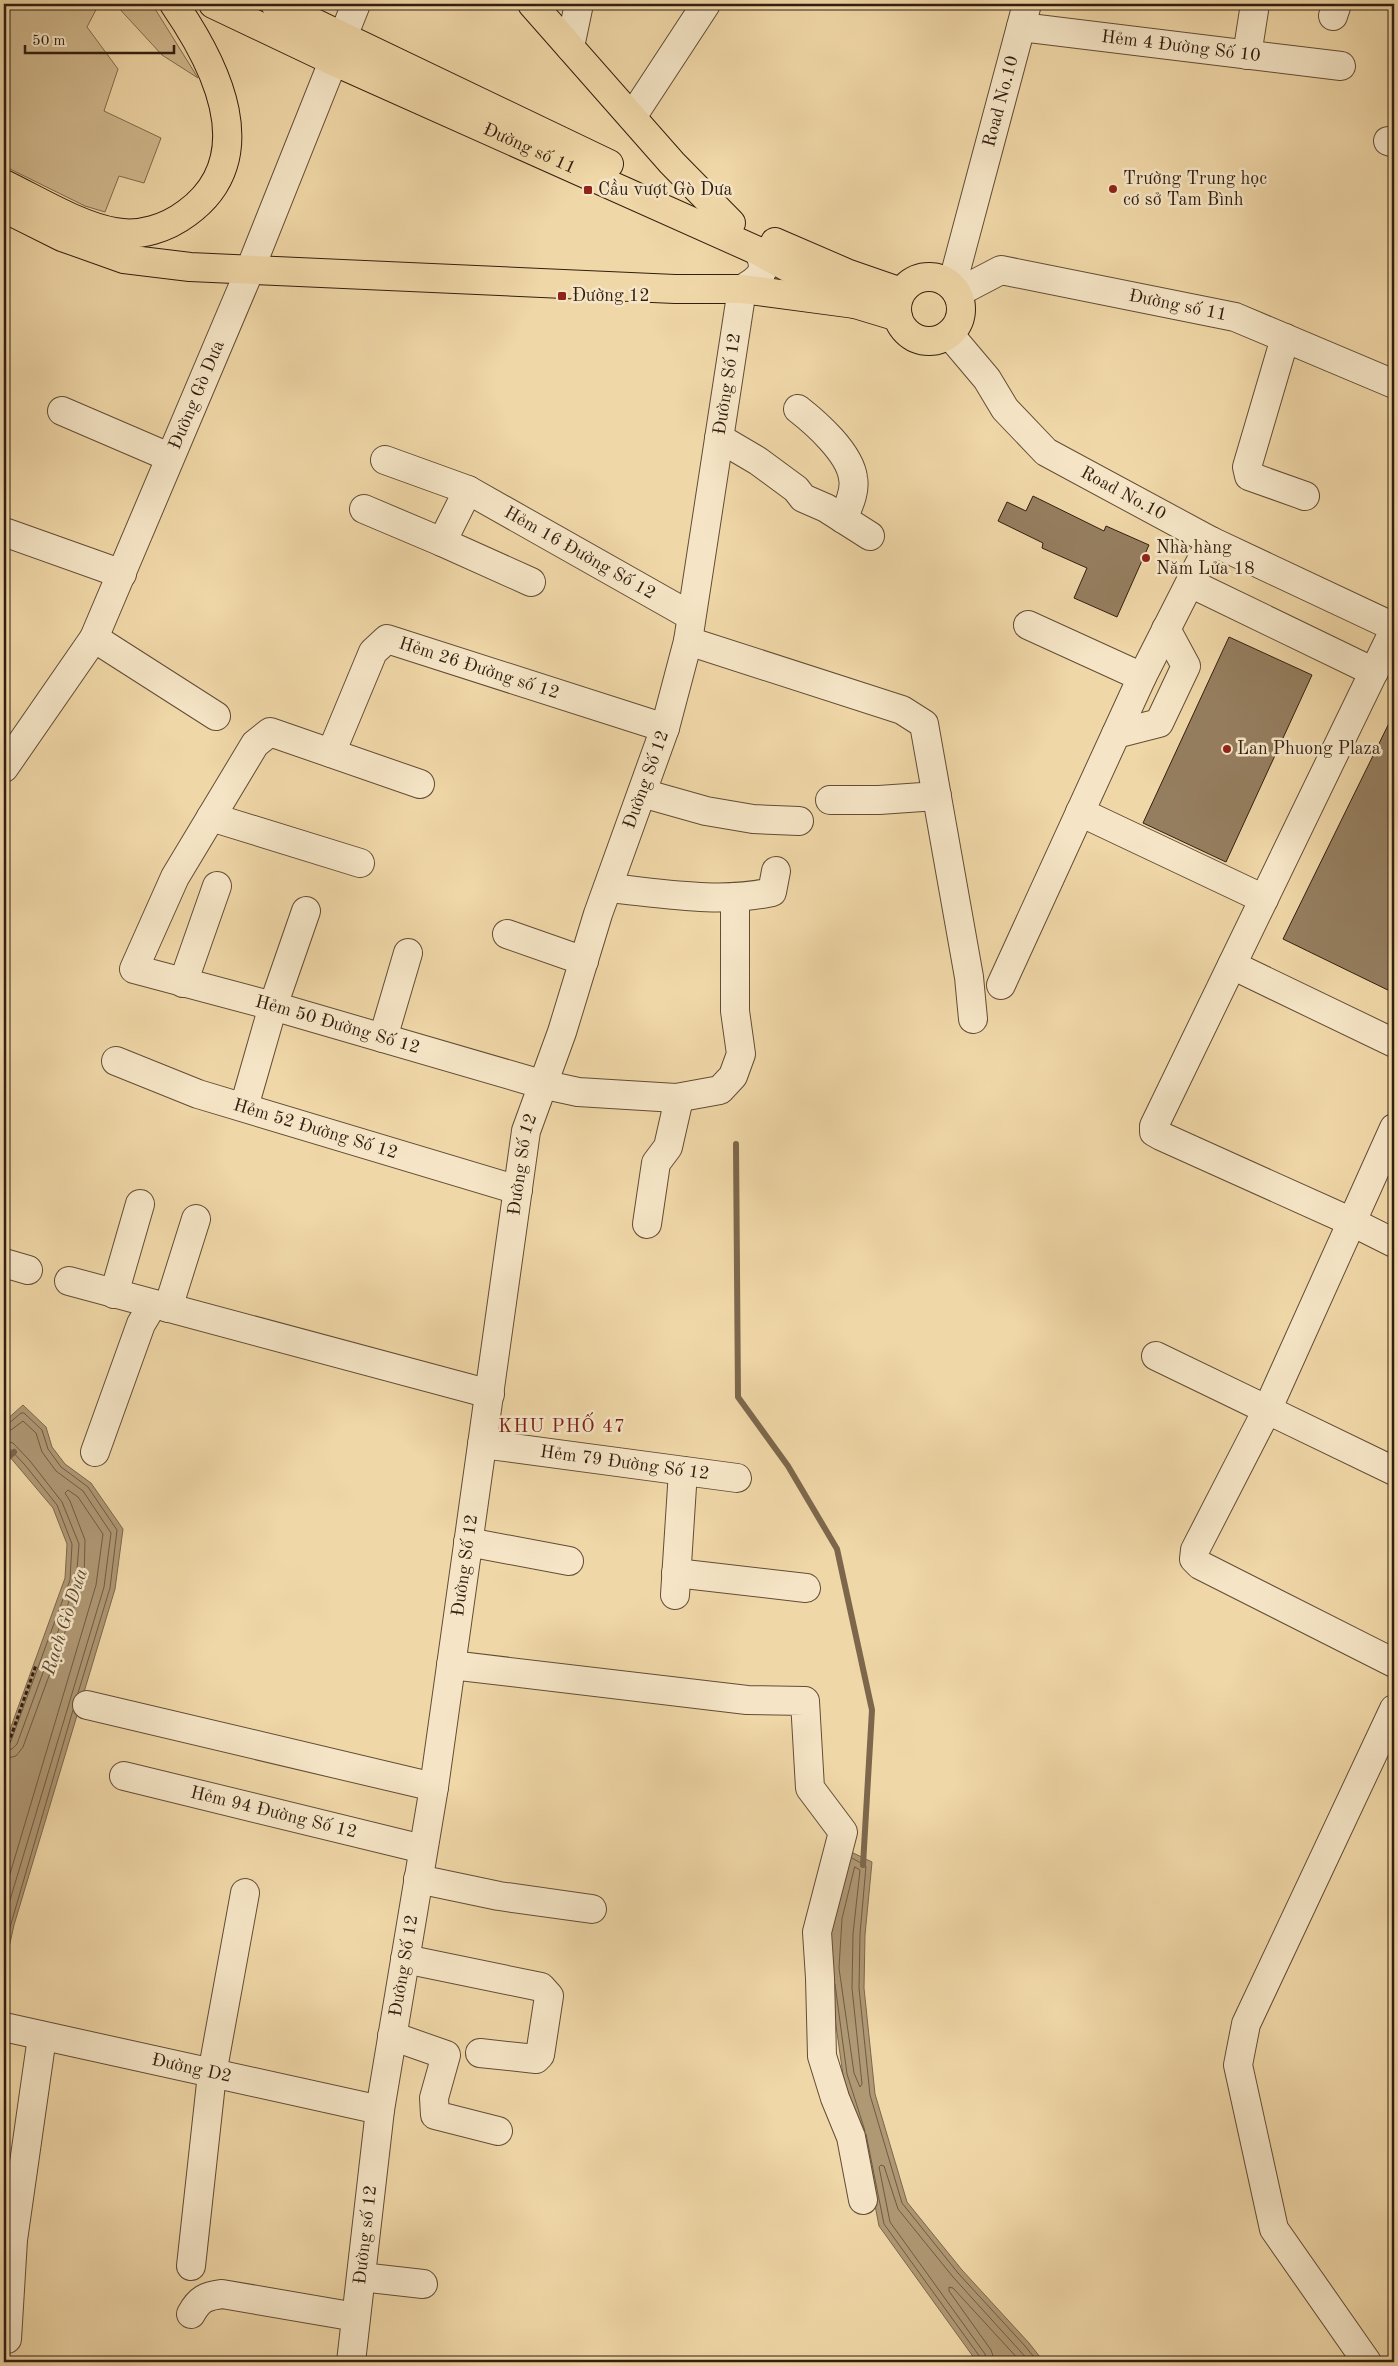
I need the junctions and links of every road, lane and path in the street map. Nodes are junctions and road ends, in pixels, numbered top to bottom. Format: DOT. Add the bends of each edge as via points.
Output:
graph roads {
  1 [pos="174,4"];
  2 [pos="213,4"];
  3 [pos="276,4"];
  4 [pos="356,4"];
  5 [pos="532,4"];
  6 [pos="578,4"];
  7 [pos="706,4"];
  8 [pos="1255,4"];
  9 [pos="1024,15"];
  10 [pos="343,36"];
  11 [pos="570,47"];
  12 [pos="1247,55"];
  13 [pos="333,61"];
  14 [pos="1341,66"];
  15 [pos="632,117"];
  16 [pos="4,184"];
  17 [pos="4,208"];
  18 [pos="731,223"];
  19 [pos="758,251"];
  20 [pos="249,272"];
  21 [pos="742,289"];
  22 [pos="954,289"];
  23 [pos="854,304"];
  24 [pos="900,305"];
  25 [pos="949,334"];
  26 [pos="1285,338"];
  27 [pos="1394,384"];
  28 [pos="798,409"];
  29 [pos="62,411"];
  30 [pos="719,438"];
  31 [pos="170,457"];
  32 [pos="385,460"];
  33 [pos="468,490"];
  34 [pos="1305,496"];
  35 [pos="364,509"];
  36 [pos="843,519"];
  37 [pos="4,532"];
  38 [pos="870,536"];
  39 [pos="1211,540"];
  40 [pos="442,542"];
  41 [pos="122,574"];
  42 [pos="531,582"];
  43 [pos="1190,583"];
  44 [pos="1028,625"];
  45 [pos="1394,628"];
  46 [pos="690,629"];
  47 [pos="1166,629"];
  48 [pos="94,638"];
  49 [pos="1374,672"];
  50 [pos="1142,677"];
  51 [pos="216,716"];
  52 [pos="665,728"];
  53 [pos="1116,734"];
  54 [pos="331,753"];
  55 [pos="4,768"];
  56 [pos="420,784"];
  57 [pos="642,793"];
  58 [pos="937,796"];
  59 [pos="830,800"];
  60 [pos="1080,812"];
  61 [pos="211,817"];
  62 [pos="799,821"];
  63 [pos="360,863"];
  64 [pos="776,871"];
  65 [pos="218,886"];
  66 [pos="608,888"];
  67 [pos="735,897"];
  68 [pos="1264,899"];
  69 [pos="306,911"];
  70 [pos="507,934"];
  71 [pos="408,953"];
  72 [pos="584,961"];
  73 [pos="1232,965"];
  74 [pos="183,983"];
  75 [pos="1001,985"];
  76 [pos="273,1006"];
  77 [pos="973,1020"];
  78 [pos="383,1038"];
  79 [pos="1394,1043"];
  80 [pos="116,1061"];
  81 [pos="541,1084"];
  82 [pos="676,1098"];
  83 [pos="244,1108"];
  84 [pos="1394,1128"];
  85 [pos="518,1190"];
  86 [pos="140,1204"];
  87 [pos="196,1219"];
  88 [pos="1352,1222"];
  89 [pos="648,1224"];
  90 [pos="1394,1243"];
  91 [pos="69,1281"];
  92 [pos="114,1294"];
  93 [pos="160,1306"];
  94 [pos="1156,1356"];
  95 [pos="490,1394"];
  96 [pos="1268,1408"];
  97 [pos="482,1444"];
  98 [pos="95,1452"];
  99 [pos="1394,1470"];
  100 [pos="683,1471"];
  101 [pos="736,1478"];
  102 [pos="468,1542"];
  103 [pos="569,1561"];
  104 [pos="806,1588"];
  105 [pos="1394,1663"];
  106 [pos="36,1665"];
  107 [pos="451,1665"];
  108 [pos="87,1705"];
  109 [pos="1394,1709"];
  110 [pos="4,1756"];
  111 [pos="124,1776"];
  112 [pos="434,1787"];
  113 [pos="423,1849"];
  114 [pos="418,1879"];
  115 [pos="245,1893"];
  116 [pos="592,1909"];
  117 [pos="405,1959"];
  118 [pos="7,2028"];
  119 [pos="392,2036"];
  120 [pos="42,2037"];
  121 [pos="480,2052"];
  122 [pos="212,2074"];
  123 [pos="380,2110"];
  124 [pos="498,2131"];
  125 [pos="863,2200"];
  126 [pos="191,2266"];
  127 [pos="361,2277"];
  128 [pos="423,2284"];
  129 [pos="191,2314"];
  130 [pos="356,2317"];
  131 [pos="7,2339"];
  132 [pos="351,2362"];
  133 [pos="1366,2362"];
  1 -- 16 [label="main road" via="208,62 226,111 228,140 224,163 212,189 175,222 152,231 116,233 82,221"];
  2 -- 13 [label="main road, Đường số 11"];
  3 -- 10 [label="main road, Đường số 11"];
  4 -- 10 [label="street, Đường Gò Dưa"];
  5 -- 11 [label="main road"];
  6 -- 11 [label="street"];
  7 -- 15 [label="street"];
  8 -- 12 [label="street"];
  9 -- 12 [label="street, Hẻm 4 Đường Số 10"];
  9 -- 22 [label="street, Road No.10"];
  10 -- 13 [label="street, Đường Gò Dưa"];
  10 -- 18 [label="main road, Đường số 11"];
  11 -- 15 [label="main road"];
  12 -- 14 [label="street, Hẻm 4 Đường Số 10"];
  13 -- 19 [label="main road, Đường số 11"];
  13 -- 20 [label="street, Đường Gò Dưa"];
  15 -- 18 [label="main road"];
  17 -- 20 [label="main road" via="62,237 124,258"];
  18 -- 24 [label="main road, Đường số 11" via="849,274"];
  19 -- 21 [label="street" via="764,262 763,270 755,282"];
  19 -- 23 [label="main road, Đường số 11"];
  20 -- 21 [label="main road"];
  20 -- 31 [label="street, Đường Gò Dưa"];
  21 -- 23 [label="main road"];
  21 -- 30 [label="street, Đường Số 12"];
  22 -- 24 [label="main road" via="942,279 924,277 908,285"];
  22 -- 25 [label="main road" via="961,314"];
  22 -- 26 [label="street, Đường số 11" via="1001,270 1234,317"];
  23 -- 24 [label="main road, Đường số 11"];
  24 -- 25 [label="main road" via="905,331 918,340 934,341"];
  25 -- 39 [label="street, Road No.10" via="987,379 1005,409 1046,452"];
  26 -- 27 [label="street, Đường số 11"];
  26 -- 34 [label="street" via="1247,467 1249,476"];
  28 -- 36 [label="street" via="817,424 841,451 854,477"];
  29 -- 31 [label="street"];
  30 -- 36 [label="street" via="758,461 796,489 803,498"];
  30 -- 46 [label="street, Đường Số 12"];
  31 -- 41 [label="street, Đường Gò Dưa"];
  32 -- 33 [label="street, Hẻm 16 Đường Số 12"];
  33 -- 40 [label="street"];
  33 -- 46 [label="street, Hẻm 16 Đường Số 12"];
  35 -- 40 [label="street"];
  36 -- 38 [label="street"];
  37 -- 41 [label="street"];
  39 -- 43 [label="street"];
  39 -- 45 [label="street, Road No.10"];
  40 -- 42 [label="street"];
  41 -- 48 [label="street, Đường Gò Dưa"];
  43 -- 47 [label="street"];
  43 -- 49 [label="street"];
  44 -- 50 [label="street"];
  45 -- 49 [label="street"];
  46 -- 52 [label="street, Đường Số 12"];
  46 -- 58 [label="street, Hẻm 16 Đường Số 12" via="902,710 924,724"];
  47 -- 50 [label="street"];
  47 -- 53 [label="street" via="1186,666 1163,715 1159,723"];
  48 -- 51 [label="street"];
  48 -- 55 [label="street, Đường Gò Dưa"];
  49 -- 68 [label="street"];
  50 -- 53 [label="street"];
  52 -- 54 [label="street, Hẻm 26 Đường số 12" via="387,639 374,652"];
  52 -- 57 [label="street, Đường Số 12"];
  53 -- 60 [label="street"];
  54 -- 56 [label="street"];
  54 -- 61 [label="street" via="270,732 255,744"];
  57 -- 62 [label="street" via="706,811 753,819"];
  57 -- 66 [label="street, Đường Số 12"];
  58 -- 59 [label="street"];
  58 -- 77 [label="street, Hẻm 16 Đường Số 12" via="969,977"];
  60 -- 68 [label="street"];
  60 -- 75 [label="street"];
  61 -- 63 [label="street"];
  61 -- 74 [label="street, Hẻm 50 Đường Số 12" via="175,877 134,969"];
  64 -- 67 [label="street" via="772,892"];
  65 -- 74 [label="street"];
  66 -- 67 [label="street"];
  66 -- 72 [label="street, Đường Số 12"];
  67 -- 82 [label="street, Hẻm 50 Đường Số 12" via="735,1011 741,1054 733,1076 720,1090"];
  68 -- 73 [label="street"];
  69 -- 76 [label="street"];
  70 -- 72 [label="street"];
  71 -- 78 [label="street"];
  72 -- 81 [label="street, Đường Số 12" via="562,1032"];
  73 -- 79 [label="street"];
  73 -- 88 [label="street" via="1154,1126 1154,1132"];
  74 -- 76 [label="street, Hẻm 50 Đường Số 12"];
  76 -- 78 [label="street, Hẻm 50 Đường Số 12"];
  76 -- 83 [label="street"];
  78 -- 81 [label="street, Hẻm 50 Đường Số 12"];
  80 -- 83 [label="street, Hẻm 52 Đường Số 12" via="198,1094"];
  81 -- 82 [label="street, Hẻm 50 Đường Số 12" via="578,1092"];
  81 -- 85 [label="street, Đường Số 12" via="526,1132"];
  82 -- 89 [label="street" via="678,1103 668,1147 656,1163"];
  83 -- 85 [label="street, Hẻm 52 Đường Số 12"];
  84 -- 88 [label="street"];
  85 -- 95 [label="street, Đường Số 12"];
  86 -- 92 [label="street"];
  87 -- 93 [label="street"];
  88 -- 90 [label="street"];
  88 -- 96 [label="street"];
  91 -- 92 [label="street"];
  92 -- 93 [label="street"];
  93 -- 95 [label="street"];
  93 -- 98 [label="street" via="141,1324"];
  94 -- 96 [label="street"];
  95 -- 97 [label="street, Đường Số 12"];
  96 -- 99 [label="street"];
  96 -- 105 [label="street" via="1195,1550 1194,1559 1200,1565"];
  97 -- 100 [label="street, Hẻm 79 Đường Số 12"];
  97 -- 102 [label="street, Đường Số 12"];
  100 -- 101 [label="street, Hẻm 79 Đường Số 12"];
  100 -- 104 [label="street" via="676,1584"];
  102 -- 103 [label="street"];
  102 -- 107 [label="street, Đường Số 12"];
  106 -- 110 [label="path"];
  107 -- 112 [label="street, Đường Số 12"];
  107 -- 125 [label="street" via="747,1700 805,1701 810,1788 842,1832 817,1932 822,2056 851,2137"];
  108 -- 112 [label="street"];
  109 -- 133 [label="street" via="1246,2024 1238,2065 1274,2229"];
  111 -- 113 [label="street, Hẻm 94 Đường Số 12"];
  112 -- 113 [label="street, Đường Số 12"];
  113 -- 114 [label="street, Đường Số 12"];
  114 -- 116 [label="street" via="499,1896"];
  114 -- 117 [label="street, Đường Số 12"];
  115 -- 122 [label="street"];
  117 -- 119 [label="street, Đường Số 12"];
  117 -- 121 [label="street" via="541,1987 549,1996 540,2055 536,2060"];
  118 -- 120 [label="street, Đường D2"];
  119 -- 123 [label="street, Đường Số 12"];
  119 -- 124 [label="street" via="446,2055 434,2098 435,2115"];
  120 -- 122 [label="street, Đường D2"];
  120 -- 131 [label="street" via="13,2240"];
  122 -- 123 [label="street, Đường D2"];
  122 -- 126 [label="street"];
  123 -- 127 [label="street, Đường số 12"];
  127 -- 128 [label="street"];
  127 -- 130 [label="street, Đường số 12"];
  129 -- 130 [label="street" via="196,2304 206,2296 222,2294"];
  130 -- 132 [label="street, Đường số 12"];
}
